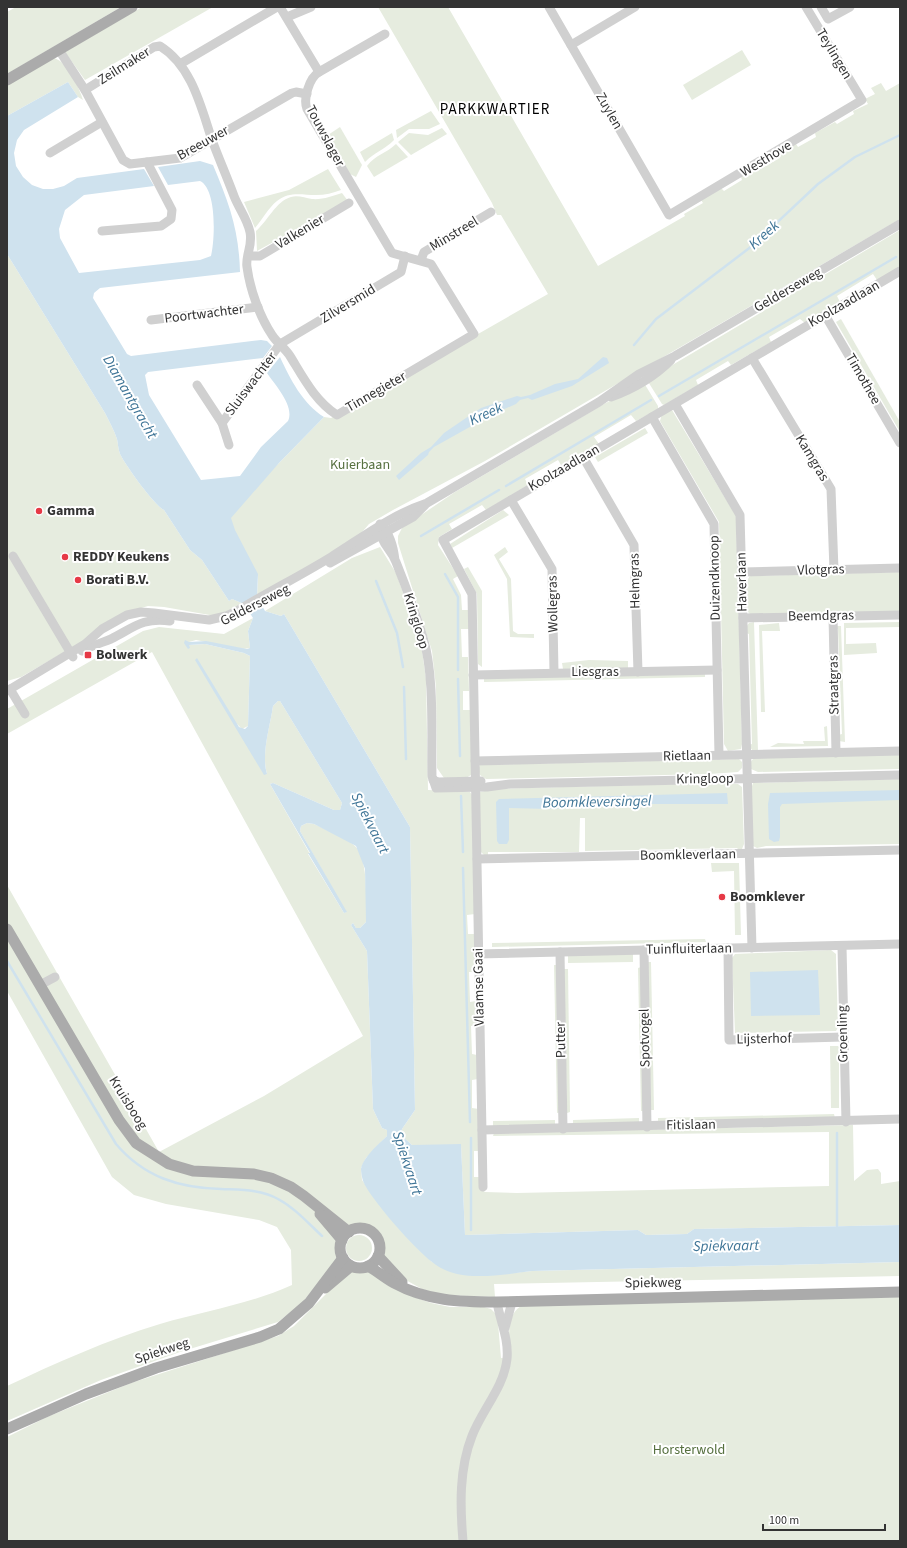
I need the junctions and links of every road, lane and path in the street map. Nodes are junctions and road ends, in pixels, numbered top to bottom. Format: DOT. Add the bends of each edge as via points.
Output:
graph roads {
  1 [pos="132,7"];
  2 [pos="277,7"];
  3 [pos="280,7"];
  4 [pos="311,7"];
  5 [pos="549,7"];
  6 [pos="635,7"];
  7 [pos="806,7"];
  8 [pos="850,7"];
  9 [pos="822,10"];
  10 [pos="287,17"];
  11 [pos="813,18"];
  12 [pos="385,34"];
  13 [pos="571,45"];
  14 [pos="59,50"];
  15 [pos="180,64"];
  16 [pos="319,72"];
  17 [pos="7,80"];
  18 [pos="85,90"];
  19 [pos="308,94"];
  20 [pos="862,100"];
  21 [pos="102,122"];
  22 [pos="212,138"];
  23 [pos="50,153"];
  24 [pos="146,162"];
  25 [pos="349,203"];
  26 [pos="491,212"];
  27 [pos="669,216"];
  28 [pos="247,220"];
  29 [pos="900,224"];
  30 [pos="102,231"];
  31 [pos="249,256"];
  32 [pos="404,256"];
  33 [pos="421,260"];
  34 [pos="899,275"];
  35 [pos="258,307"];
  36 [pos="825,315"];
  37 [pos="151,320"];
  38 [pos="280,344"];
  39 [pos="752,358"];
  40 [pos="197,385"];
  41 [pos="674,404"];
  42 [pos="652,417"];
  43 [pos="222,423"];
  44 [pos="900,443"];
  45 [pos="229,445"];
  46 [pos="583,457"];
  47 [pos="511,500"];
  48 [pos="427,503"];
  49 [pos="380,524"];
  50 [pos="384,533"];
  51 [pos="13,556"];
  52 [pos="900,568"];
  53 [pos="834,570"];
  54 [pos="742,572"];
  55 [pos="267,596"];
  56 [pos="239,613"];
  57 [pos="900,615"];
  58 [pos="833,616"];
  59 [pos="743,618"];
  60 [pos="71,655"];
  61 [pos="717,670"];
  62 [pos="554,672"];
  63 [pos="638,672"];
  64 [pos="473,674"];
  65 [pos="9,692"];
  66 [pos="25,714"];
  67 [pos="900,751"];
  68 [pos="836,753"];
  69 [pos="746,755"];
  70 [pos="719,756"];
  71 [pos="475,761"];
  72 [pos="900,774"];
  73 [pos="747,778"];
  74 [pos="475,784"];
  75 [pos="900,850"];
  76 [pos="748,853"];
  77 [pos="477,859"];
  78 [pos="7,929"];
  79 [pos="900,944"];
  80 [pos="842,946"];
  81 [pos="728,948"];
  82 [pos="752,948"];
  83 [pos="644,950"];
  84 [pos="560,952"];
  85 [pos="478,954"];
  86 [pos="55,977"];
  87 [pos="40,985"];
  88 [pos="844,1037"];
  89 [pos="900,1119"];
  90 [pos="846,1122"];
  91 [pos="647,1127"];
  92 [pos="562,1128"];
  93 [pos="482,1130"];
  94 [pos="483,1187"];
  95 [pos="346,1236"];
  96 [pos="378,1256"];
  97 [pos="347,1262"];
  98 [pos="368,1266"];
  99 [pos="409,1289"];
  100 [pos="900,1292"];
  101 [pos="496,1302"];
  102 [pos="512,1302"];
  103 [pos="504,1328"];
  104 [pos="7,1429"];
  105 [pos="463,1541"];
  1 -- 14 [label="main road"];
  2 -- 15 [label="street"];
  3 -- 10 [label="street"];
  4 -- 10 [label="street"];
  5 -- 13 [label="street, Zuylen"];
  6 -- 13 [label="street"];
  7 -- 11 [label="street, Teylingen"];
  8 -- 9 [label="street" via="828,19"];
  9 -- 11 [label="street"];
  10 -- 16 [label="street"];
  11 -- 20 [label="street, Teylingen"];
  12 -- 16 [label="street"];
  13 -- 27 [label="street, Zuylen"];
  14 -- 17 [label="main road"];
  14 -- 18 [label="street, Breeuwer"];
  15 -- 18 [label="street, Zeilmaker" via="160,46 154,47"];
  15 -- 22 [label="street, Zeilmaker" via="200,101"];
  16 -- 19 [label="street, Touwslager" via="312,78"];
  18 -- 21 [label="street, Breeuwer"];
  19 -- 22 [label="street, Breeuwer" via="292,93"];
  19 -- 32 [label="street, Touwslager" via="307,109 392,253"];
  20 -- 27 [label="street, Westhove"];
  21 -- 23 [label="street"];
  21 -- 24 [label="street, Breeuwer" via="126,163"];
  22 -- 24 [label="street, Breeuwer" via="180,158"];
  22 -- 28 [label="street, Zeilmaker" via="236,202"];
  24 -- 30 [label="street" via="172,210 171,219 161,226"];
  25 -- 31 [label="street, Valkenier" via="260,256"];
  26 -- 33 [label="street, Minstreel" via="424,252"];
  28 -- 31 [label="street, Tinnegieter" via="251,234"];
  29 -- 48 [label="street, Gelderseweg" via="675,356 661,370 622,393 599,402"];
  31 -- 35 [label="street, Tinnegieter" via="246,261 247,268"];
  32 -- 33 [label="street, Tinnegieter"];
  32 -- 38 [label="street, Zilversmid" via="401,272"];
  33 -- 38 [label="street, Tinnegieter" via="433,267 474,334 336,415 307,386 289,354"];
  34 -- 36 [label="street, Koolzaadlaan"];
  35 -- 37 [label="street, Poortwachter"];
  35 -- 38 [label="street, Tinnegieter" via="272,336"];
  36 -- 39 [label="street, Koolzaadlaan"];
  36 -- 44 [label="street, Timothee"];
  38 -- 43 [label="street, Sluiswachter"];
  39 -- 41 [label="street, Koolzaadlaan"];
  39 -- 53 [label="street, Kamgras" via="831,489"];
  40 -- 43 [label="street, Sluiswachter"];
  41 -- 42 [label="street, Koolzaadlaan"];
  41 -- 54 [label="street, Haverlaan" via="740,514"];
  42 -- 46 [label="street, Koolzaadlaan"];
  42 -- 61 [label="street, Duizendknoop" via="714,524"];
  43 -- 45 [label="street, Sluiswachter"];
  46 -- 47 [label="street, Koolzaadlaan"];
  46 -- 63 [label="street, Helmgras" via="634,545"];
  47 -- 62 [label="street, Wollegras" via="552,569"];
  47 -- 64 [label="street, Koolzaadlaan" via="443,540 472,594"];
  48 -- 49 [label="street, Gelderseweg"];
  48 -- 50 [label="street, Gelderseweg" via="413,517"];
  49 -- 50 [label="street, Kringloop"];
  49 -- 55 [label="street, Gelderseweg"];
  50 -- 55 [label="street, Gelderseweg"];
  50 -- 74 [label="street, Kringloop" via="393,547 395,560 424,638 432,780"];
  51 -- 60 [label="street"];
  52 -- 53 [label="street, Vlotgras"];
  53 -- 54 [label="street, Vlotgras"];
  54 -- 59 [label="street, Haverlaan"];
  55 -- 56 [label="street, Gelderseweg"];
  56 -- 60 [label="street, Gelderseweg" via="219,625 151,619"];
  56 -- 60 [label="street, Gelderseweg" via="209,620 141,612 127,615 102,629"];
  57 -- 58 [label="street, Beemdgras"];
  58 -- 59 [label="street, Beemdgras"];
  58 -- 68 [label="street, Straatgras"];
  59 -- 69 [label="street, Haverlaan"];
  60 -- 65 [label="street, Gelderseweg"];
  61 -- 63 [label="street, Liesgras"];
  61 -- 70 [label="street, Duizendknoop"];
  62 -- 63 [label="street, Liesgras"];
  62 -- 64 [label="street, Liesgras"];
  64 -- 71 [label="street, Koolzaadlaan"];
  65 -- 66 [label="street"];
  67 -- 68 [label="street, Rietlaan"];
  68 -- 69 [label="street, Rietlaan"];
  69 -- 70 [label="street, Rietlaan"];
  69 -- 73 [label="street, Haverlaan"];
  70 -- 71 [label="street, Rietlaan"];
  71 -- 74 [label="street, Koolzaadlaan"];
  72 -- 73 [label="street, Kringloop"];
  73 -- 74 [label="street, Kringloop" via="510,784 500,780"];
  73 -- 76 [label="street, Haverlaan"];
  74 -- 77 [label="street, Vlaamse Gaai"];
  75 -- 76 [label="street, Boomkleverlaan"];
  76 -- 77 [label="street, Boomkleverlaan"];
  76 -- 82 [label="street, Haverlaan"];
  77 -- 85 [label="street, Vlaamse Gaai"];
  78 -- 87 [label="main road, Kruisboog"];
  79 -- 80 [label="street, Tuinfluiterlaan"];
  80 -- 82 [label="street, Tuinfluiterlaan"];
  80 -- 88 [label="street, Groenling"];
  81 -- 82 [label="street, Tuinfluiterlaan"];
  81 -- 83 [label="street, Tuinfluiterlaan"];
  81 -- 88 [label="street, Lijsterhof" via="729,1040"];
  83 -- 84 [label="street, Tuinfluiterlaan"];
  83 -- 91 [label="street, Spotvogel"];
  84 -- 85 [label="street, Tuinfluiterlaan"];
  84 -- 92 [label="street, Putter"];
  85 -- 93 [label="street, Vlaamse Gaai"];
  86 -- 87 [label="street"];
  87 -- 95 [label="main road, Kruisboog" via="119,1120 136,1143 169,1164 193,1171 254,1174 271,1178 291,1187"];
  88 -- 90 [label="street, Groenling"];
  89 -- 90 [label="street, Fitislaan"];
  90 -- 91 [label="street, Fitislaan"];
  91 -- 92 [label="street, Fitislaan"];
  92 -- 93 [label="street, Fitislaan"];
  93 -- 94 [label="street, Vlaamse Gaai"];
  95 -- 96 [label="main road" via="361,1228 373,1233 379,1244"];
  95 -- 97 [label="main road" via="341,1252"];
  96 -- 98 [label="main road"];
  96 -- 99 [label="main road, Spiekweg"];
  97 -- 98 [label="main road" via="357,1268"];
  97 -- 104 [label="main road, Spiekweg" via="324,1282 318,1293 301,1311 279,1329 156,1368 80,1396"];
  98 -- 99 [label="main road, Spiekweg" via="394,1283"];
  99 -- 101 [label="main road, Spiekweg" via="444,1300"];
  100 -- 102 [label="main road, Spiekweg"];
  101 -- 102 [label="main road, Spiekweg"];
  101 -- 103 [label="street"];
  102 -- 103 [label="street"];
  103 -- 105 [label="street" via="507,1354 505,1368 500,1383 472,1436 467,1454 462,1482"];
}
